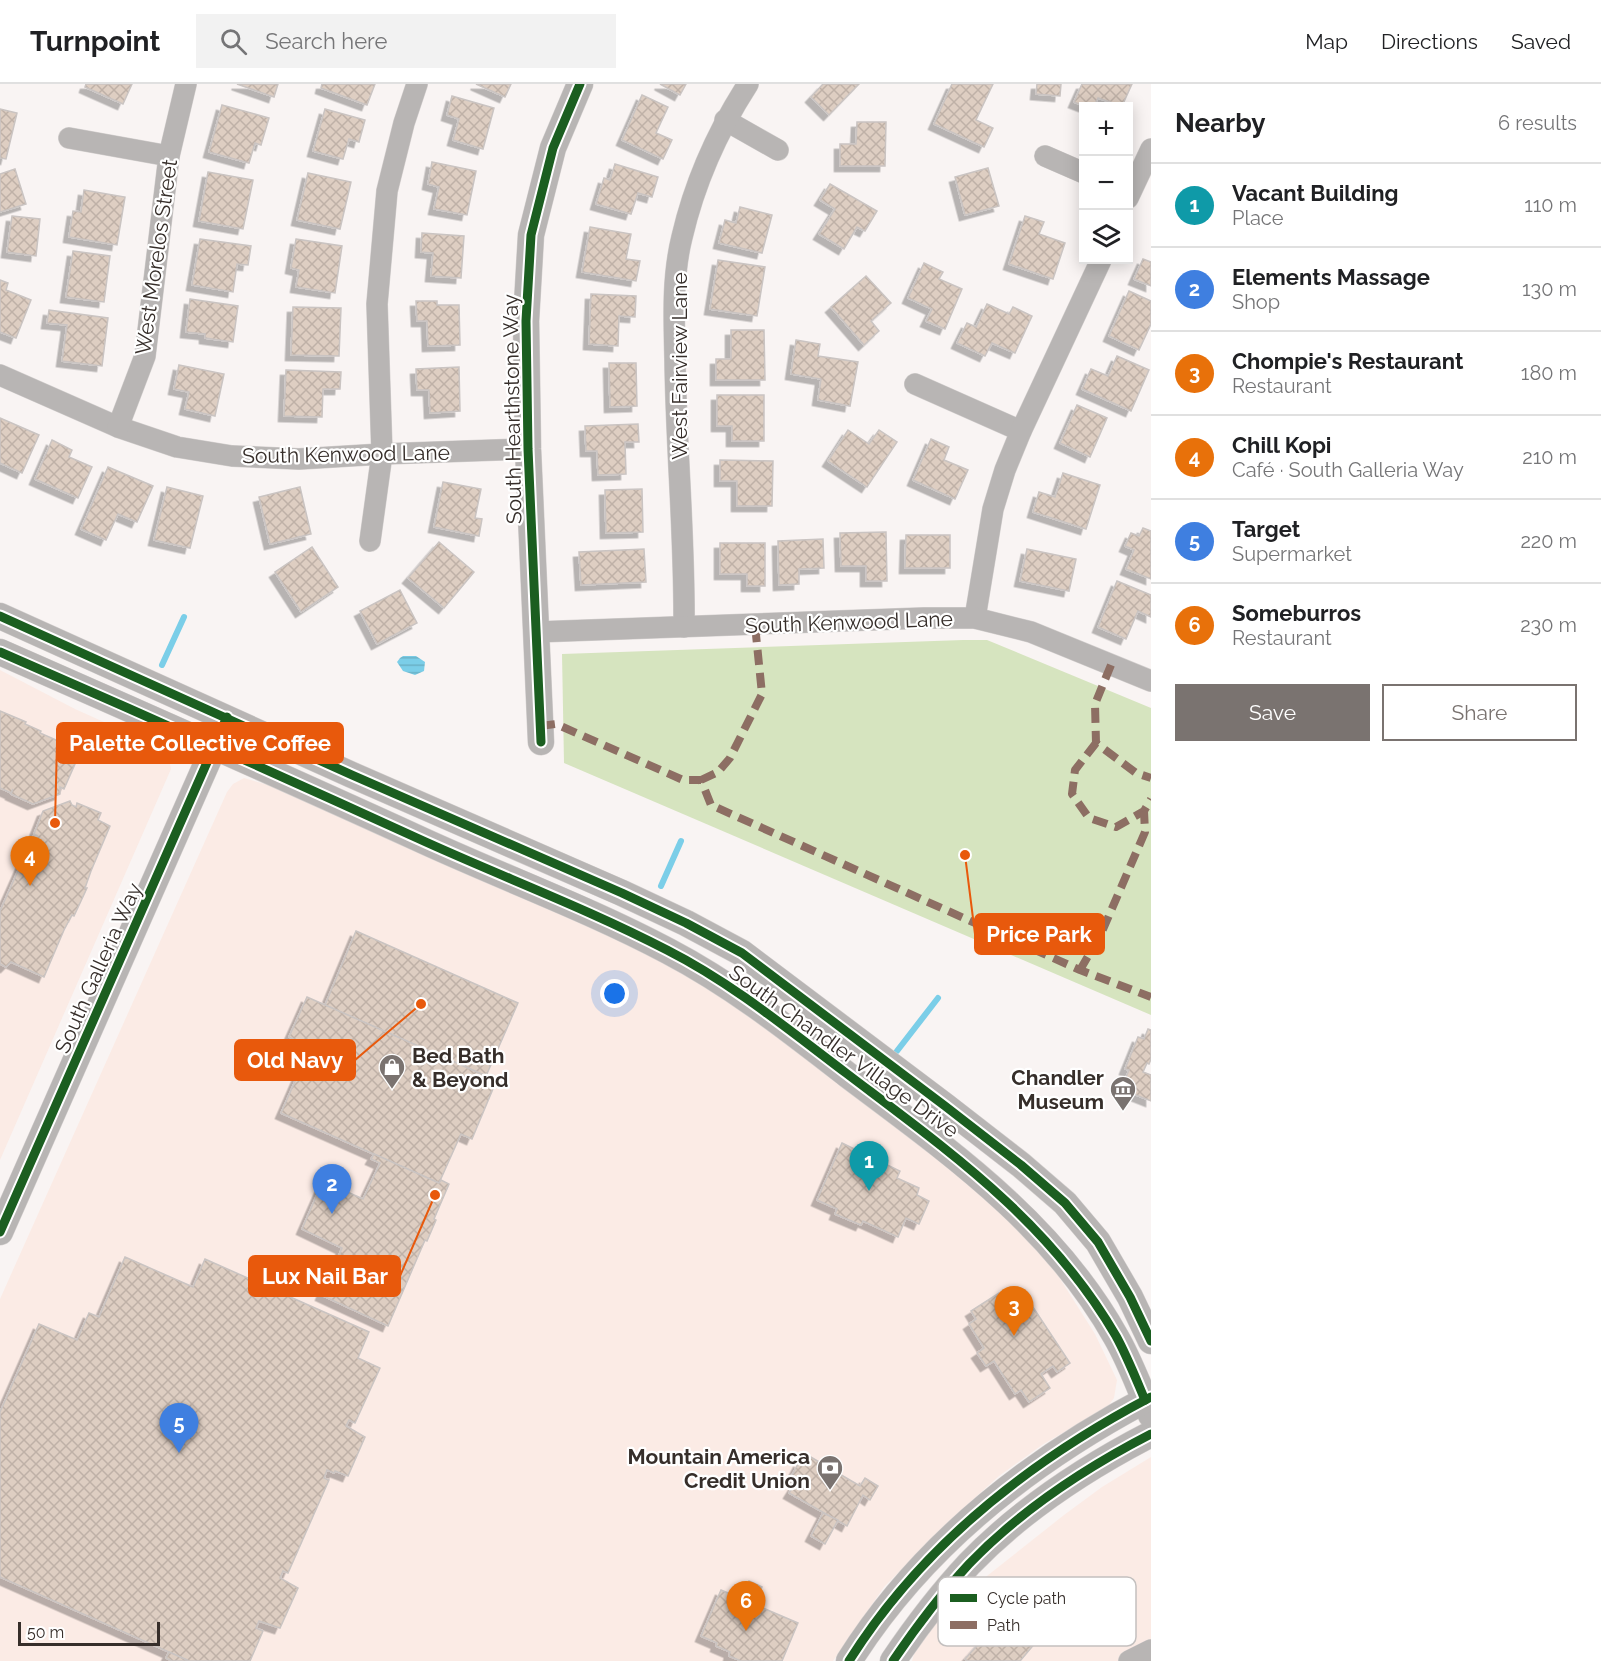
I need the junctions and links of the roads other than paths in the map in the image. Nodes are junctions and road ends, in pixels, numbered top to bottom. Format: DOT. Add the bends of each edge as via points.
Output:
graph roads {
  1 [pos="186,84"];
  2 [pos="417,84"];
  3 [pos="580,84"];
  4 [pos="748,84"];
  5 [pos="725,120"];
  6 [pos="69,138"];
  7 [pos="1151,149"];
  8 [pos="778,150"];
  9 [pos="169,156"];
  10 [pos="1045,156"];
  11 [pos="1079,171"];
  12 [pos="1133,187"];
  13 [pos="1099,264"];
  14 [pos="0,375"];
  15 [pos="915,384"];
  16 [pos="118,427"];
  17 [pos="1021,431"];
  18 [pos="528,449"];
  19 [pos="382,454"];
  20 [pos="370,541"];
  21 [pos="0,616"];
  22 [pos="975,618"];
  23 [pos="684,627"];
  24 [pos="536,632"];
  25 [pos="0,652"];
  26 [pos="1151,681"];
  27 [pos="227,717"];
  28 [pos="541,742"];
  29 [pos="214,746"];
  30 [pos="0,1233"];
  31 [pos="1151,1341"];
  32 [pos="1149,1404"];
  33 [pos="1151,1434"];
  34 [pos="958,1577"];
  35 [pos="938,1600"];
  36 [pos="1151,1650"];
  37 [pos="849,1661"];
  38 [pos="892,1661"];
  39 [pos="1128,1661"];
  1 -- 9 [label="street, West Morelos Street"];
  2 -- 19 [label="street" via="387,191 377,304"];
  3 -- 18 [label="street, South Hearthstone Way" via="553,148 531,235 526,321"];
  4 -- 5 [label="street, West Fairview Lane"];
  5 -- 8 [label="street"];
  5 -- 23 [label="street, West Fairview Lane" via="697,182 681,239 674,297"];
  6 -- 9 [label="street"];
  7 -- 12 [label="street"];
  9 -- 16 [label="street, West Morelos Street" via="145,356"];
  10 -- 11 [label="street"];
  13 -- 17 [label="street"];
  14 -- 16 [label="street, South Kenwood Lane"];
  15 -- 17 [label="street"];
  16 -- 19 [label="street, South Kenwood Lane" via="177,447 232,456 299,459"];
  17 -- 22 [label="street" via="993,509"];
  18 -- 19 [label="street, South Kenwood Lane"];
  18 -- 24 [label="street, South Hearthstone Way"];
  19 -- 20 [label="street"];
  21 -- 27 [label="street, South Chandler Village Drive"];
  22 -- 23 [label="street, South Kenwood Lane"];
  22 -- 26 [label="street, South Kenwood Lane" via="1031,632"];
  23 -- 24 [label="street, South Kenwood Lane"];
  24 -- 28 [label="street, South Hearthstone Way"];
  25 -- 29 [label="street, South Chandler Village Drive"];
  27 -- 29 [label="street, South Galleria Way"];
  27 -- 31 [label="street, South Chandler Village Drive" via="633,898 742,953 953,1112 1065,1203 1098,1242"];
  29 -- 30 [label="street, South Galleria Way"];
  29 -- 32 [label="street, South Chandler Village Drive" via="660,946 782,1024 971,1168 1023,1215 1089,1294 1117,1338"];
  32 -- 37 [label="street" via="1056,1451 983,1508 916,1575"];
  33 -- 34 [label="street" via="1083,1472 1006,1530"];
  35 -- 38 [label="street"];
  36 -- 39 [label="street"];
}
